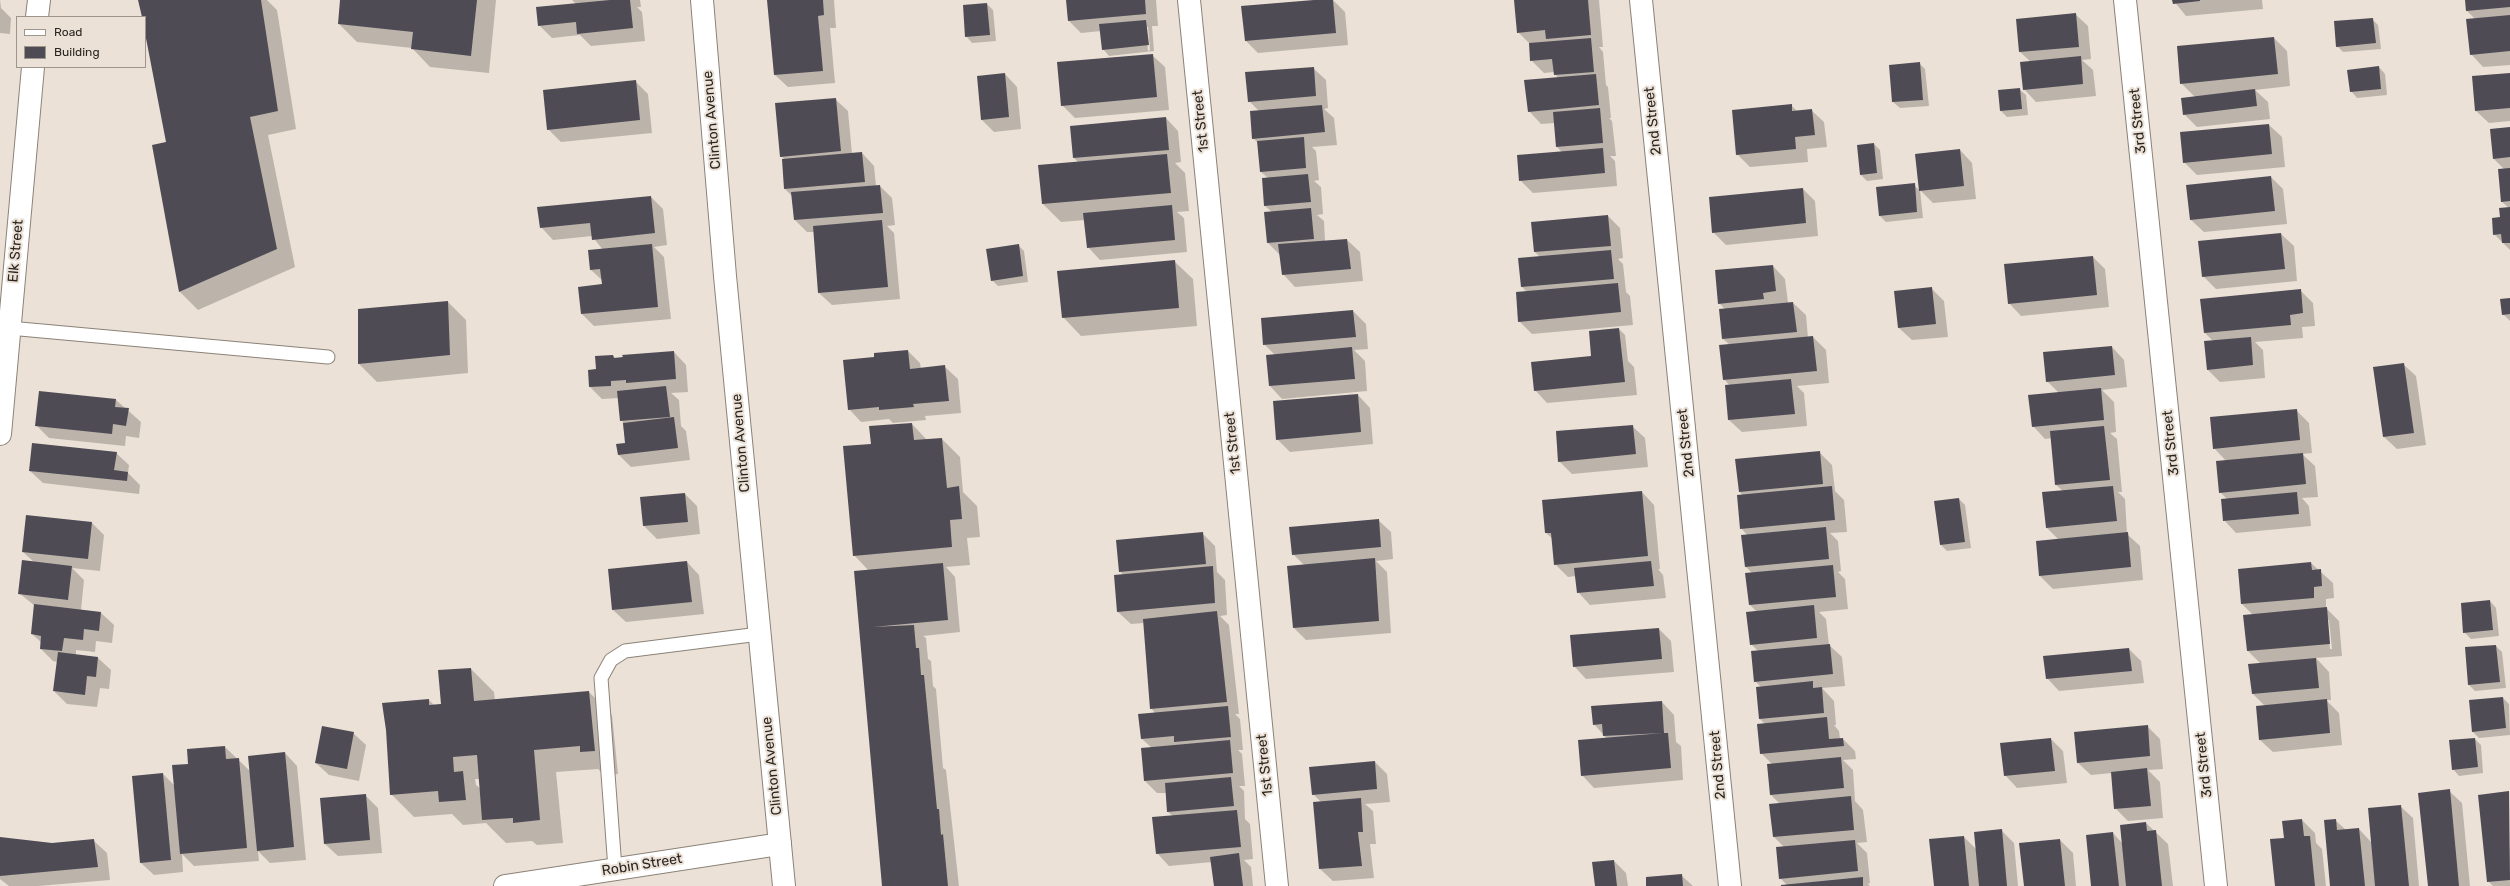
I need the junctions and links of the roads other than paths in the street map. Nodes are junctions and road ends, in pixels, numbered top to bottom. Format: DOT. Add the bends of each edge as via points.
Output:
graph roads {
  1 [pos="39,0"];
  2 [pos="702,0"];
  3 [pos="1189,0"];
  4 [pos="1641,0"];
  5 [pos="2126,0"];
  6 [pos="37,16"];
  7 [pos="33,68"];
  8 [pos="9,328"];
  9 [pos="328,357"];
  10 [pos="0,434"];
  11 [pos="759,634"];
  12 [pos="780,844"];
  13 [pos="615,869"];
  14 [pos="505,886"];
  15 [pos="784,886"];
  16 [pos="1277,886"];
  17 [pos="1730,886"];
  18 [pos="2216,886"];
  1 -- 6 [label="street"];
  2 -- 11 [label="street, Clinton Avenue"];
  3 -- 16 [label="street, 1st Street"];
  4 -- 17 [label="street, 2nd Street"];
  5 -- 18 [label="street, 3rd Street"];
  7 -- 8 [label="street, Elk Street"];
  8 -- 9 [label="lane"];
  8 -- 10 [label="street, Elk Street"];
  11 -- 12 [label="street, Clinton Avenue"];
  11 -- 13 [label="lane" via="625,652 611,660 601,678"];
  12 -- 13 [label="street, Robin Street"];
  12 -- 15 [label="street, Clinton Avenue"];
  13 -- 14 [label="street, Robin Street"];
}
